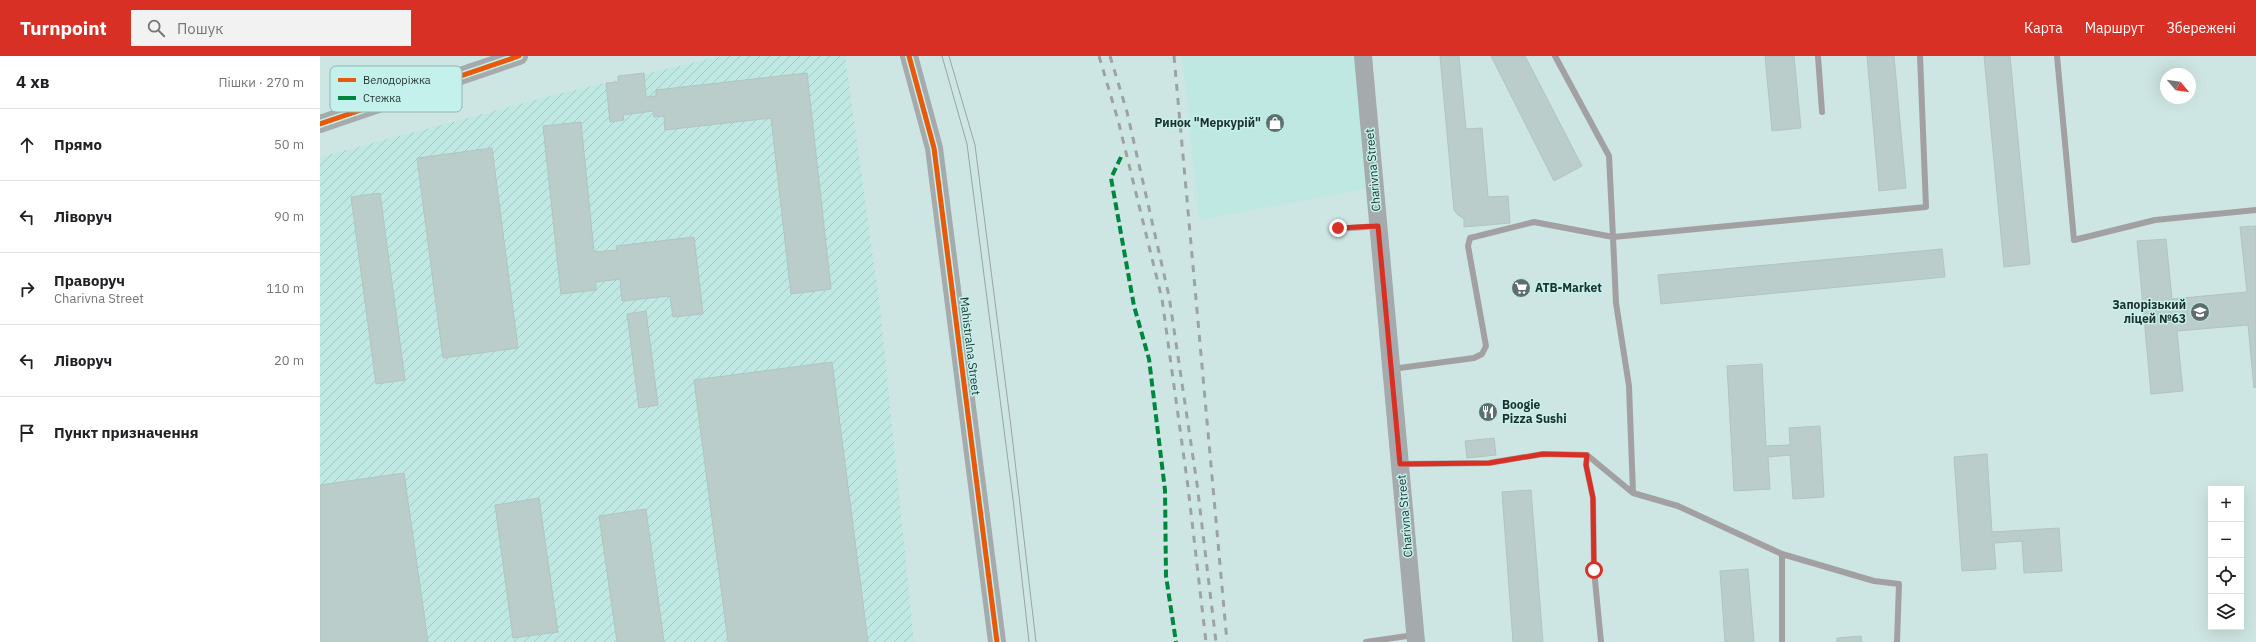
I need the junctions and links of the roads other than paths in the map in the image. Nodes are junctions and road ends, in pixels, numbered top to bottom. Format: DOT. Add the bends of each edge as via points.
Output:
graph roads {
  1 [pos="519,56"];
  2 [pos="909,56"];
  3 [pos="1363,56"];
  4 [pos="1555,56"];
  5 [pos="1818,56"];
  6 [pos="1920,56"];
  7 [pos="2057,56"];
  8 [pos="462,75"];
  9 [pos="355,112"];
  10 [pos="1822,112"];
  11 [pos="320,124"];
  12 [pos="2256,210"];
  13 [pos="1378,226"];
  14 [pos="1338,228"];
  15 [pos="1613,237"];
  16 [pos="1391,369"];
  17 [pos="1587,455"];
  18 [pos="1400,464"];
  19 [pos="1633,493"];
  20 [pos="1782,554"];
  21 [pos="1416,639"];
  22 [pos="997,642"];
  23 [pos="1366,642"];
  24 [pos="1601,642"];
  25 [pos="1782,642"];
  26 [pos="1897,642"];
  1 -- 8 [label="street"];
  2 -- 22 [label="street, Mahistralna Street" via="934,148"];
  3 -- 13 [label="street, Charivna Street"];
  4 -- 15 [label="lane" via="1609,156"];
  5 -- 10 [label="lane"];
  6 -- 15 [label="lane" via="1926,207"];
  7 -- 12 [label="lane" via="2074,240 2154,220"];
  9 -- 11 [label="street"];
  13 -- 14 [label="lane"];
  13 -- 16 [label="street, Charivna Street"];
  15 -- 16 [label="lane" via="1534,222 1470,238 1468,246 1486,346 1482,354 1474,358"];
  15 -- 19 [label="lane" via="1616,303 1629,386"];
  16 -- 18 [label="street, Charivna Street"];
  17 -- 18 [label="lane" via="1543,454 1489,463"];
  17 -- 19 [label="lane"];
  17 -- 24 [label="lane" via="1586,465 1593,498 1594,570"];
  18 -- 21 [label="street, Charivna Street"];
  19 -- 20 [label="lane" via="1678,506"];
  20 -- 25 [label="lane"];
  20 -- 26 [label="lane" via="1874,581 1899,584"];
  21 -- 23 [label="lane"];
}
